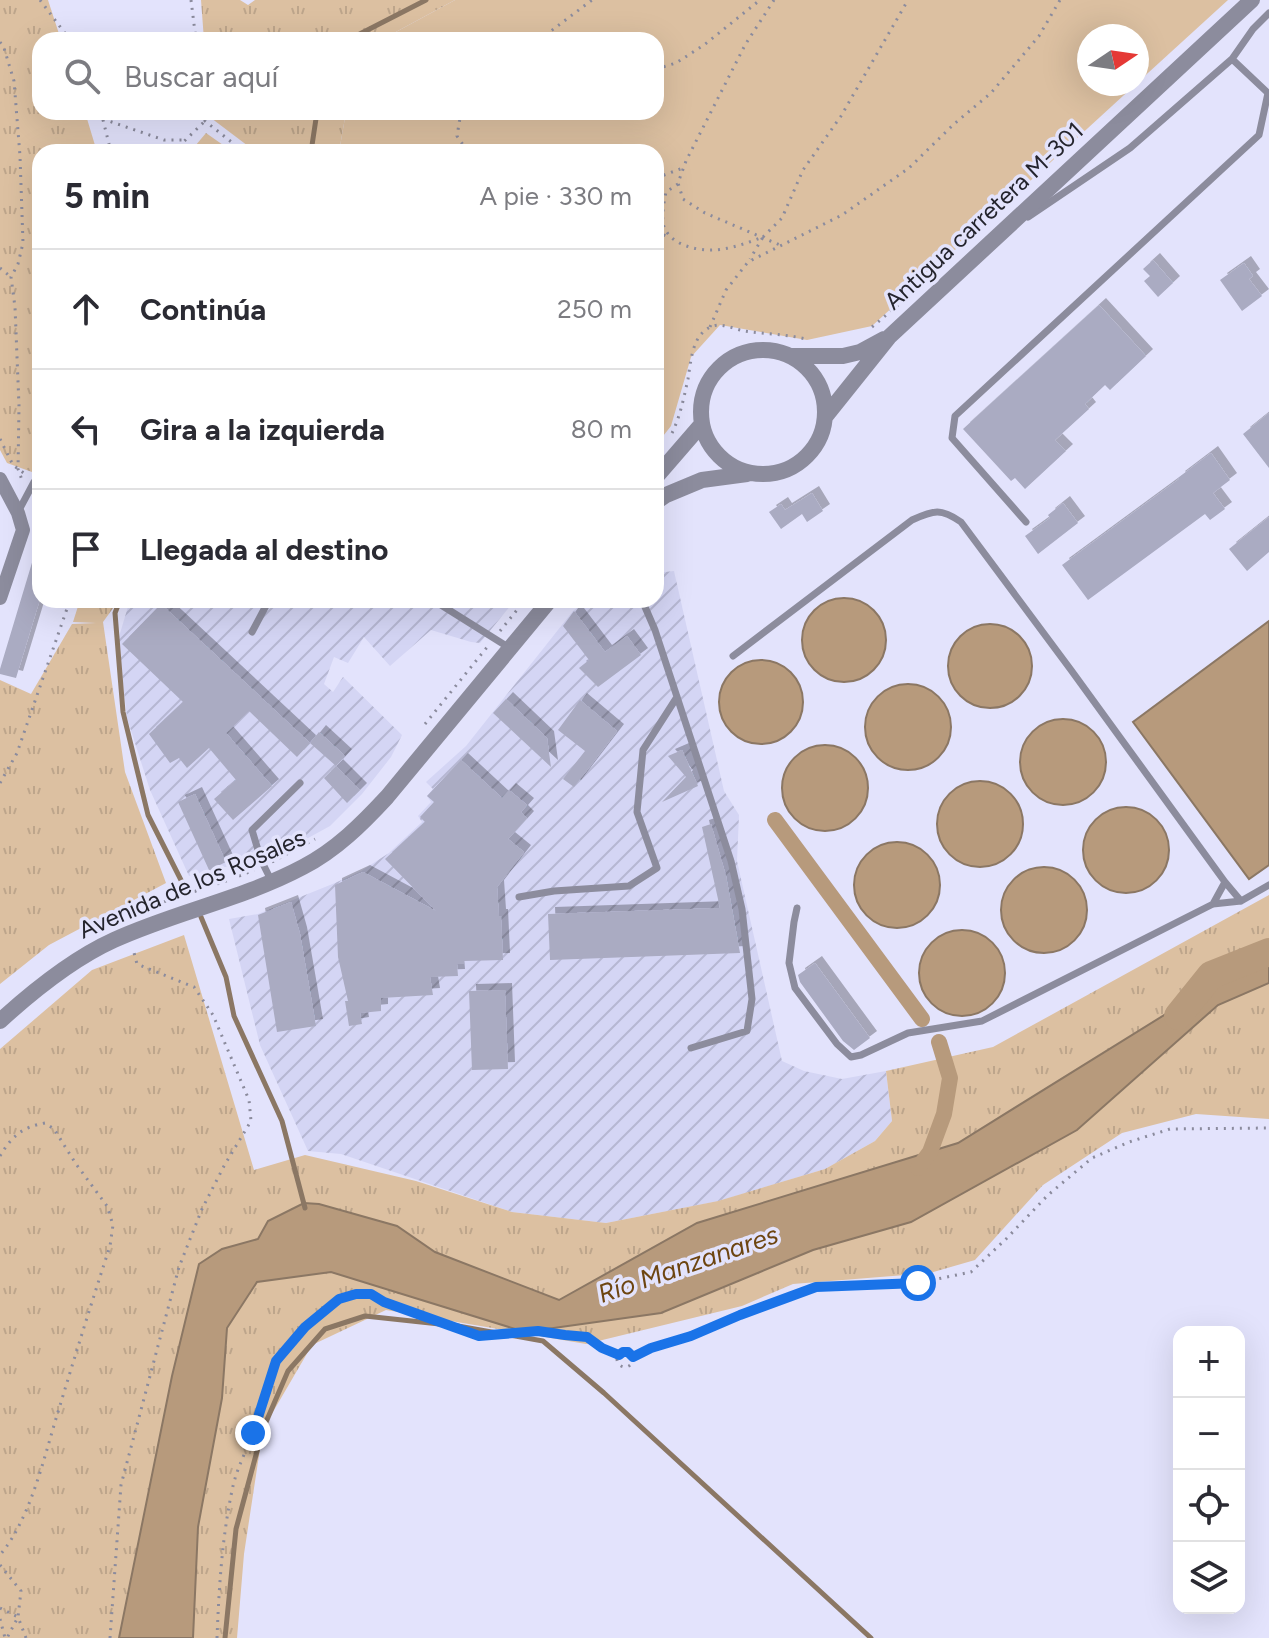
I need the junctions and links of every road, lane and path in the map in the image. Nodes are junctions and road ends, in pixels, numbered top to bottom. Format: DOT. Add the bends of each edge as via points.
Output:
graph roads {
  1 [pos="40,0"];
  2 [pos="191,0"];
  3 [pos="592,0"];
  4 [pos="760,0"];
  5 [pos="774,0"];
  6 [pos="908,0"];
  7 [pos="1060,0"];
  8 [pos="1252,0"];
  9 [pos="1269,13"];
  10 [pos="64,32"];
  11 [pos="195,32"];
  12 [pos="550,32"];
  13 [pos="0,42"];
  14 [pos="1232,59"];
  15 [pos="664,67"];
  16 [pos="103,120"];
  17 [pos="106,120"];
  18 [pos="460,120"];
  19 [pos="205,121"];
  20 [pos="186,140"];
  21 [pos="109,144"];
  22 [pos="182,144"];
  23 [pos="234,144"];
  24 [pos="462,144"];
  25 [pos="683,168"];
  26 [pos="664,175"];
  27 [pos="678,183"];
  28 [pos="664,202"];
  29 [pos="664,226"];
  30 [pos="664,235"];
  31 [pos="669,237"];
  32 [pos="763,237"];
  33 [pos="996,239"];
  34 [pos="780,245"];
  35 [pos="748,262"];
  36 [pos="0,268"];
  37 [pos="11,277"];
  38 [pos="908,296"];
  39 [pos="710,327"];
  40 [pos="862,333"];
  41 [pos="889,337"];
  42 [pos="813,341"];
  43 [pos="791,356"];
  44 [pos="825,417"];
  45 [pos="701,425"];
  46 [pos="671,434"];
  47 [pos="0,439"];
  48 [pos="664,468"];
  49 [pos="18,469"];
  50 [pos="749,473"];
  51 [pos="0,479"];
  52 [pos="32,480"];
  53 [pos="32,486"];
  54 [pos="27,495"];
  55 [pos="664,496"];
  56 [pos="18,513"];
  57 [pos="1026,522"];
  58 [pos="0,598"];
  59 [pos="67,608"];
  60 [pos="265,608"];
  61 [pos="446,608"];
  62 [pos="519,608"];
  63 [pos="543,608"];
  64 [pos="645,608"];
  65 [pos="252,632"];
  66 [pos="494,639"];
  67 [pos="510,648"];
  68 [pos="733,656"];
  69 [pos="677,697"];
  70 [pos="419,731"];
  71 [pos="0,783"];
  72 [pos="300,783"];
  73 [pos="325,833"];
  74 [pos="264,866"];
  75 [pos="272,882"];
  76 [pos="1225,882"];
  77 [pos="1269,885"];
  78 [pos="519,897"];
  79 [pos="1241,901"];
  80 [pos="1213,904"];
  81 [pos="797,908"];
  82 [pos="107,925"];
  83 [pos="133,949"];
  84 [pos="0,1021"];
  85 [pos="691,1048"];
  86 [pos="1269,1128"];
  87 [pos="0,1156"];
  88 [pos="619,1355"];
  89 [pos="633,1357"];
  90 [pos="0,1555"];
  91 [pos="0,1565"];
  92 [pos="0,1608"];
  93 [pos="18,1617"];
  94 [pos="0,1619"];
  95 [pos="6,1638"];
  96 [pos="26,1638"];
  97 [pos="110,1638"];
  98 [pos="217,1638"];
  1 -- 10 [label="path"];
  2 -- 11 [label="path"];
  3 -- 12 [label="path"];
  4 -- 15 [label="path" via="704,45"];
  5 -- 25 [label="path" via="745,45"];
  6 -- 32 [label="path" via="803,170 782,218"];
  7 -- 34 [label="path" via="1039,36 991,93 909,168 842,215"];
  8 -- 33 [label="street, Antigua carretera M-301"];
  9 -- 14 [label="lane"];
  13 -- 37 [label="path" via="14,81 20,156 23,243"];
  14 -- 33 [label="lane" via="1130,148"];
  14 -- 57 [label="lane" via="1268,93 1259,135 955,416 952,438"];
  16 -- 21 [label="path"];
  17 -- 20 [label="path" via="164,140"];
  18 -- 24 [label="path" via="457,136"];
  19 -- 20 [label="path"];
  19 -- 23 [label="path"];
  20 -- 22 [label="path"];
  25 -- 26 [label="path"];
  25 -- 27 [label="path"];
  27 -- 28 [label="path" via="666,192"];
  27 -- 32 [label="path" via="683,199 705,213"];
  29 -- 31 [label="path"];
  30 -- 31 [label="path"];
  31 -- 32 [label="path" via="712,250"];
  32 -- 34 [label="path"];
  32 -- 35 [label="path"];
  33 -- 41 [label="street, Antigua carretera M-301"];
  34 -- 35 [label="path"];
  35 -- 39 [label="path" via="726,290"];
  36 -- 37 [label="path"];
  37 -- 49 [label="path"];
  38 -- 40 [label="path"];
  39 -- 42 [label="path"];
  39 -- 46 [label="path" via="695,345"];
  41 -- 43 [label="street, Antigua carretera M-301" via="843,356"];
  41 -- 44 [label="street, Antigua carretera M-301"];
  43 -- 44 [label="street" via="818,381"];
  43 -- 45 [label="street" via="772,350 733,356 706,385"];
  44 -- 50 [label="street" via="820,438 800,462 771,474"];
  45 -- 48 [label="street"];
  45 -- 50 [label="street" via="718,456"];
  47 -- 49 [label="path"];
  49 -- 52 [label="path"];
  49 -- 54 [label="path"];
  50 -- 55 [label="street" via="702,480"];
  51 -- 56 [label="street"];
  53 -- 54 [label="lane"];
  54 -- 56 [label="lane"];
  56 -- 58 [label="street" via="23,530"];
  59 -- 71 [label="path" via="17,753"];
  60 -- 65 [label="lane"];
  61 -- 66 [label="lane"];
  62 -- 66 [label="path"];
  63 -- 67 [label="street, Avenida de los Rosales"];
  64 -- 69 [label="lane"];
  66 -- 67 [label="lane"];
  66 -- 70 [label="path"];
  67 -- 75 [label="street, Avenida de los Rosales" via="362,824 337,846"];
  68 -- 76 [label="lane" via="912,520 929,512 947,512 961,522"];
  69 -- 78 [label="lane" via="643,750 637,812 657,868 629,886"];
  69 -- 85 [label="lane" via="734,873 752,999 747,1031"];
  72 -- 74 [label="lane" via="252,830"];
  73 -- 74 [label="path"];
  74 -- 75 [label="lane"];
  74 -- 82 [label="path"];
  75 -- 84 [label="street, Avenida de los Rosales" via="113,940 63,970"];
  76 -- 79 [label="lane"];
  76 -- 80 [label="lane"];
  77 -- 79 [label="lane"];
  79 -- 80 [label="lane"];
  80 -- 81 [label="lane" via="982,1021 908,1033 851,1057 795,988 789,963"];
  83 -- 97 [label="path" via="137,964 194,987 213,1015 249,1100 251,1121 202,1209 175,1281 121,1485"];
  86 -- 89 [label="path" via="1170,1129 1092,1158 971,1272 918,1283 816,1287"];
  87 -- 90 [label="path" via="17,1133 45,1123 107,1206 113,1225 45,1456 16,1531"];
  88 -- 89 [label="path" via="626,1351"];
  88 -- 89 [label="path" via="623,1367 631,1365"];
  88 -- 98 [label="path" via="587,1337 538,1331 479,1336 371,1294 339,1299 276,1361 240,1461 222,1558"];
  91 -- 93 [label="path" via="21,1591"];
  92 -- 93 [label="path"];
  93 -- 95 [label="path"];
  93 -- 96 [label="path"];
  94 -- 95 [label="path"];
}
